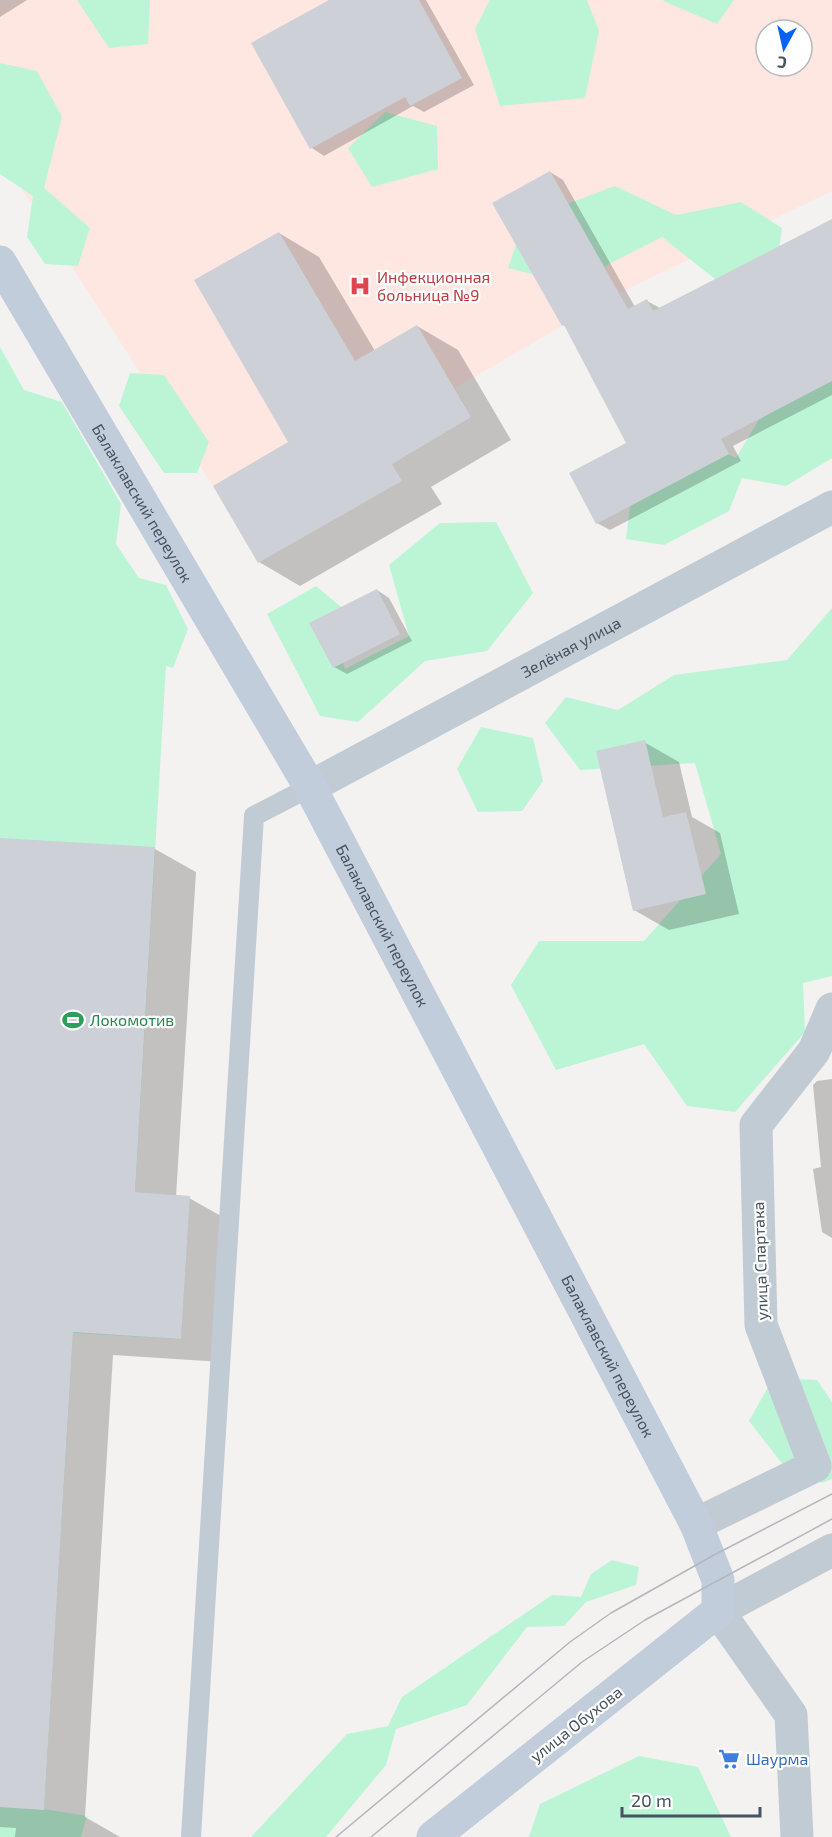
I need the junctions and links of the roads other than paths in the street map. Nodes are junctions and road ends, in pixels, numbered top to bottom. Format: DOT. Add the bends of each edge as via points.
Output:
graph roads {
  1 [pos="0,262"];
  2 [pos="832,507"];
  3 [pos="310,787"];
  4 [pos="832,1010"];
  5 [pos="824,1462"];
  6 [pos="696,1524"];
  7 [pos="832,1550"];
  8 [pos="718,1611"];
  9 [pos="191,1837"];
  10 [pos="433,1837"];
  11 [pos="797,1837"];
  1 -- 3 [label="street, Балаклавский переулок"];
  2 -- 3 [label="street, Зелёная улица"];
  3 -- 6 [label="street, Балаклавский переулок"];
  3 -- 9 [label="lane" via="254,816"];
  4 -- 5 [label="street, улица Спартака" via="814,1051 756,1125 761,1325"];
  5 -- 6 [label="street, улица Спартака"];
  6 -- 8 [label="street, Балаклавский переулок" via="718,1580"];
  7 -- 8 [label="street"];
  8 -- 10 [label="street, улица Обухова"];
  8 -- 11 [label="street" via="792,1715"];
}
